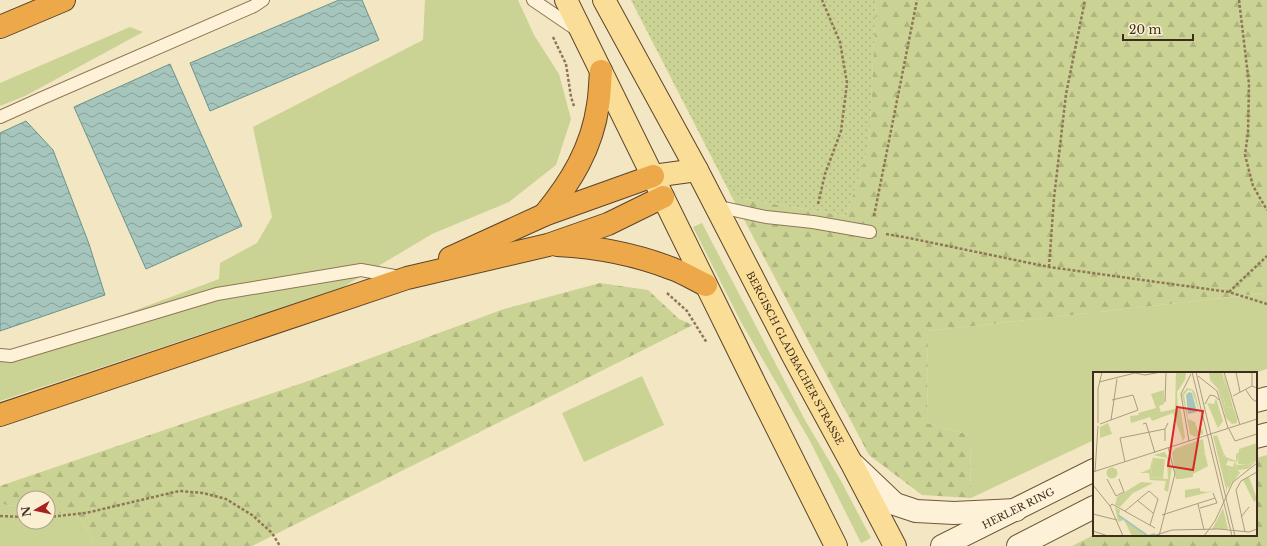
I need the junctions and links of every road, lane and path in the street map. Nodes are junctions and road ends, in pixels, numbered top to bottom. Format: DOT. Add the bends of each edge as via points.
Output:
graph roads {
  1 [pos="64,0"];
  2 [pos="263,0"];
  3 [pos="533,0"];
  4 [pos="566,0"];
  5 [pos="604,0"];
  6 [pos="822,0"];
  7 [pos="916,0"];
  8 [pos="1085,0"];
  9 [pos="1240,1"];
  10 [pos="0,27"];
  11 [pos="583,34"];
  12 [pos="601,71"];
  13 [pos="0,117"];
  14 [pos="697,170"];
  15 [pos="653,176"];
  16 [pos="663,197"];
  17 [pos="715,206"];
  18 [pos="1267,210"];
  19 [pos="544,215"];
  20 [pos="813,222"];
  21 [pos="870,232"];
  22 [pos="548,245"];
  23 [pos="1267,256"];
  24 [pos="1049,267"];
  25 [pos="407,278"];
  26 [pos="706,285"];
  27 [pos="663,290"];
  28 [pos="1229,292"];
  29 [pos="1267,304"];
  30 [pos="710,348"];
  31 [pos="0,355"];
  32 [pos="1267,398"];
  33 [pos="1257,401"];
  34 [pos="0,415"];
  35 [pos="1267,434"];
  36 [pos="1257,437"];
  37 [pos="852,464"];
  38 [pos="1093,471"];
  39 [pos="1093,508"];
  40 [pos="1016,510"];
  41 [pos="0,516"];
  42 [pos="56,516"];
  43 [pos="16,517"];
  44 [pos="280,546"];
  45 [pos="836,546"];
  46 [pos="895,546"];
  47 [pos="942,546"];
  48 [pos="1018,546"];
  1 -- 10 [label="highway"];
  2 -- 13 [label="lane"];
  3 -- 11 [label="lane"];
  4 -- 11 [label="main road"];
  5 -- 14 [label="main road, BERGISCH GLADBACHER STRASSE"];
  6 -- 20 [label="path" via="840,42 847,83 841,131 825,174"];
  7 -- 21 [label="path"];
  8 -- 24 [label="path" via="1066,94"];
  9 -- 18 [label="path" via="1249,84 1245,155 1253,186"];
  11 -- 12 [label="main road"];
  12 -- 15 [label="main road"];
  12 -- 19 [label="highway" via="598,106 589,140 578,167"];
  14 -- 15 [label="main road"];
  14 -- 16 [label="main road"];
  14 -- 17 [label="main road, BERGISCH GLADBACHER STRASSE"];
  15 -- 16 [label="main road"];
  15 -- 19 [label="highway"];
  16 -- 22 [label="highway" via="608,224"];
  16 -- 26 [label="main road"];
  17 -- 20 [label="lane" via="766,217"];
  17 -- 37 [label="main road, BERGISCH GLADBACHER STRASSE"];
  19 -- 25 [label="highway"];
  20 -- 21 [label="lane"];
  21 -- 24 [label="path"];
  22 -- 25 [label="highway"];
  22 -- 26 [label="highway" via="602,249 639,257 674,269"];
  23 -- 28 [label="path"];
  24 -- 28 [label="path"];
  25 -- 31 [label="lane" via="361,270 217,294 11,356"];
  25 -- 34 [label="highway"];
  26 -- 45 [label="main road"];
  27 -- 30 [label="path" via="687,311"];
  28 -- 29 [label="path"];
  32 -- 33 [label="main road"];
  35 -- 36 [label="main road"];
  37 -- 40 [label="main road" via="895,504 916,511 954,513"];
  37 -- 46 [label="main road, BERGISCH GLADBACHER STRASSE"];
  38 -- 40 [label="main road, HERLER RING"];
  39 -- 48 [label="main road"];
  40 -- 47 [label="main road, HERLER RING"];
  41 -- 43 [label="path"];
  42 -- 44 [label="path" via="86,513 178,491 203,493 226,499 252,516 272,533"];
}
